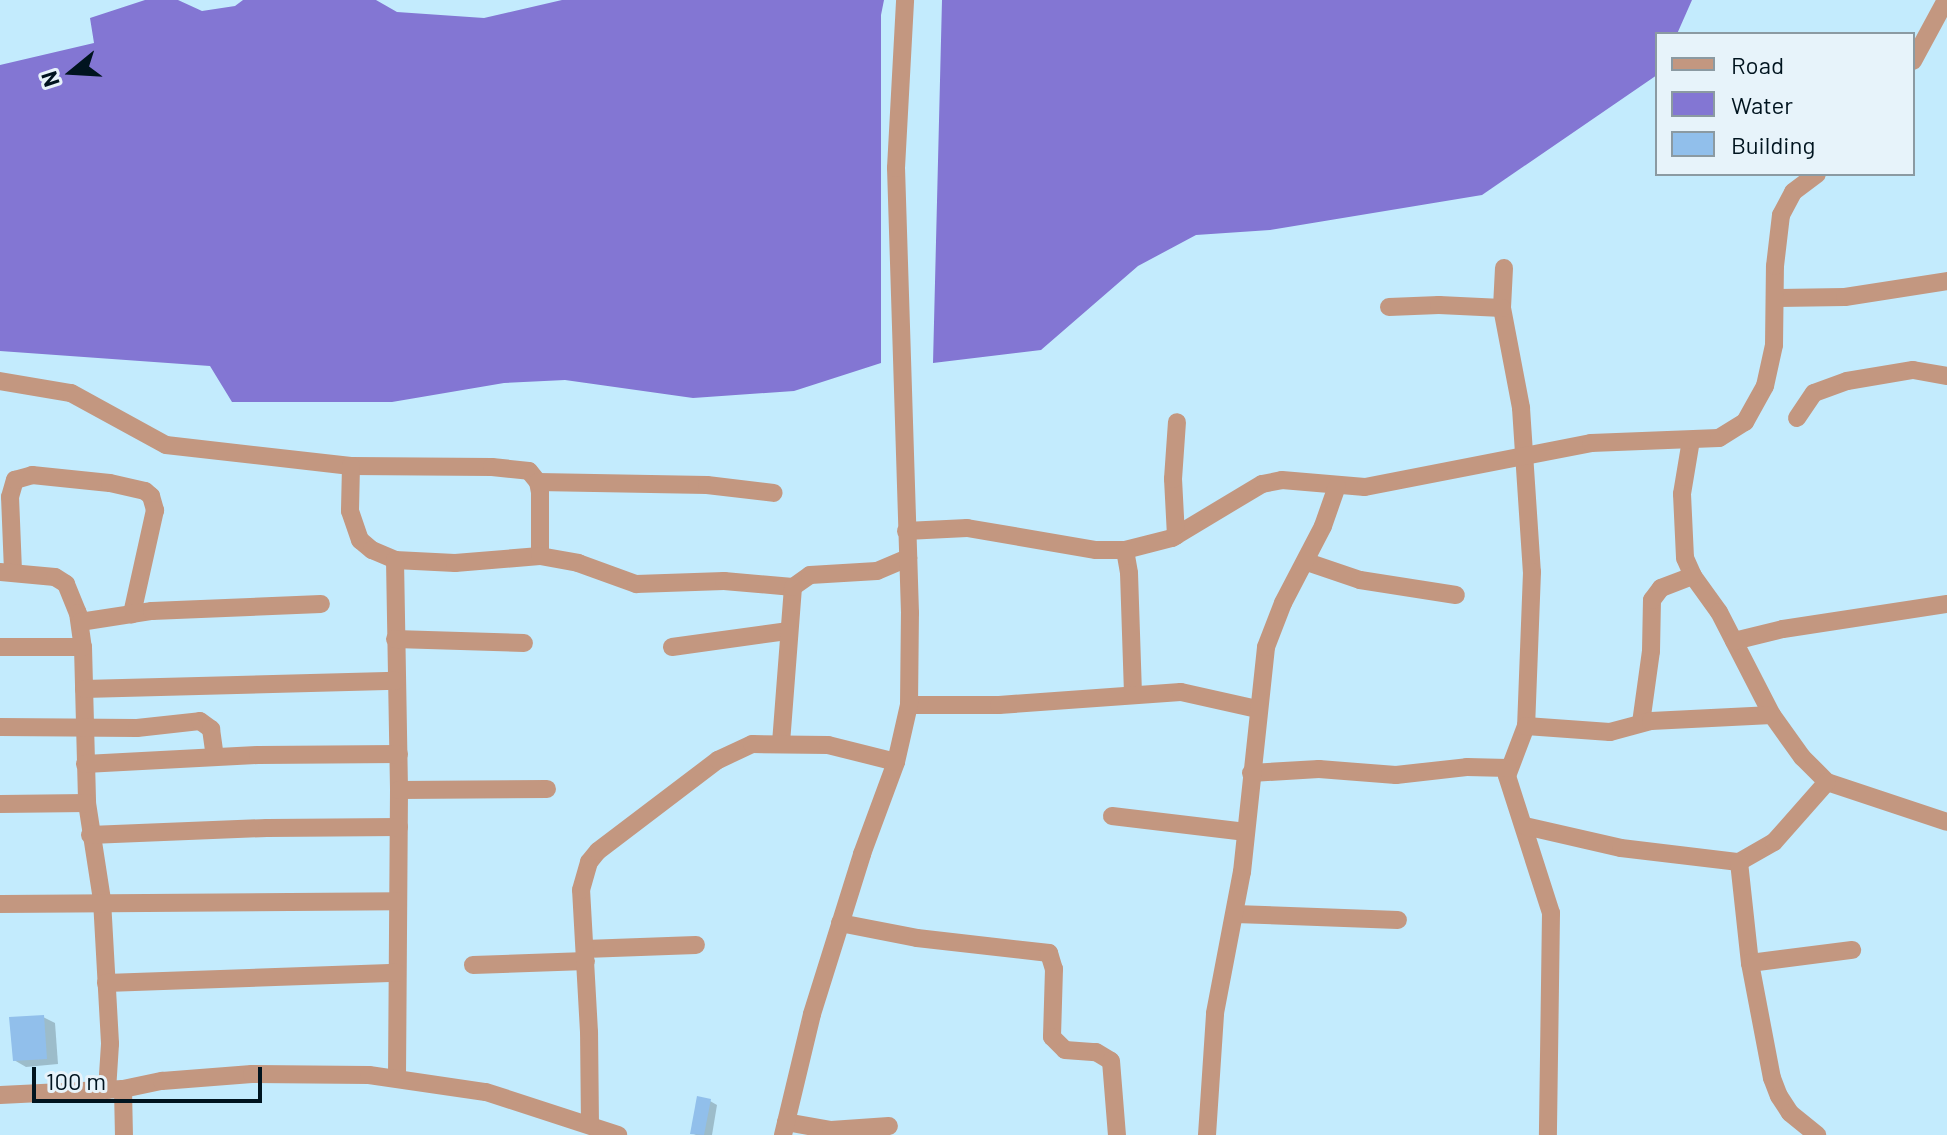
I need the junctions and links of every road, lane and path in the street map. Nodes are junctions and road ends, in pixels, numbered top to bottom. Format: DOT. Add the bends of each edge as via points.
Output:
graph roads {
  1 [pos="905,0"];
  2 [pos="1946,0"];
  3 [pos="1915,57"];
  4 [pos="1814,176"];
  5 [pos="1504,268"];
  6 [pos="1947,281"];
  7 [pos="1775,298"];
  8 [pos="1389,307"];
  9 [pos="1502,308"];
  10 [pos="1947,376"];
  11 [pos="0,381"];
  12 [pos="1797,418"];
  13 [pos="1177,422"];
  14 [pos="1691,440"];
  15 [pos="1522,459"];
  16 [pos="351,466"];
  17 [pos="538,482"];
  18 [pos="1337,486"];
  19 [pos="774,493"];
  20 [pos="906,531"];
  21 [pos="1176,536"];
  22 [pos="1125,550"];
  23 [pos="540,556"];
  24 [pos="908,558"];
  25 [pos="395,560"];
  26 [pos="1307,562"];
  27 [pos="6,571"];
  28 [pos="1693,576"];
  29 [pos="793,587"];
  30 [pos="1456,595"];
  31 [pos="321,604"];
  32 [pos="1947,604"];
  33 [pos="132,614"];
  34 [pos="80,622"];
  35 [pos="787,631"];
  36 [pos="395,639"];
  37 [pos="1734,641"];
  38 [pos="524,643"];
  39 [pos="0,647"];
  40 [pos="83,647"];
  41 [pos="672,647"];
  42 [pos="396,681"];
  43 [pos="84,689"];
  44 [pos="1133,693"];
  45 [pos="909,705"];
  46 [pos="1257,709"];
  47 [pos="1772,715"];
  48 [pos="1641,723"];
  49 [pos="84,726"];
  50 [pos="1526,726"];
  51 [pos="0,727"];
  52 [pos="781,743"];
  53 [pos="399,754"];
  54 [pos="215,756"];
  55 [pos="896,762"];
  56 [pos="85,764"];
  57 [pos="1508,768"];
  58 [pos="1251,773"];
  59 [pos="1827,782"];
  60 [pos="547,789"];
  61 [pos="399,790"];
  62 [pos="87,803"];
  63 [pos="0,804"];
  64 [pos="1112,816"];
  65 [pos="1947,822"];
  66 [pos="1525,826"];
  67 [pos="399,827"];
  68 [pos="1246,832"];
  69 [pos="90,835"];
  70 [pos="1739,862"];
  71 [pos="102,900"];
  72 [pos="398,901"];
  73 [pos="0,904"];
  74 [pos="1235,914"];
  75 [pos="1398,920"];
  76 [pos="840,923"];
  77 [pos="696,945"];
  78 [pos="1852,950"];
  79 [pos="586,955"];
  80 [pos="1750,963"];
  81 [pos="473,965"];
  82 [pos="397,973"];
  83 [pos="106,983"];
  84 [pos="397,1077"];
  85 [pos="115,1090"];
  86 [pos="0,1095"];
  87 [pos="590,1125"];
  88 [pos="889,1126"];
  89 [pos="784,1128"];
  90 [pos="124,1135"];
  91 [pos="618,1135"];
  92 [pos="1117,1135"];
  93 [pos="1207,1135"];
  94 [pos="1548,1135"];
  95 [pos="1817,1135"];
  1 -- 20 [label="street" via="896,168"];
  2 -- 3 [label="street"];
  4 -- 7 [label="street" via="1793,192 1781,215"];
  5 -- 9 [label="street"];
  6 -- 7 [label="street" via="1845,297"];
  7 -- 14 [label="street" via="1771,366 1753,412 1719,438"];
  8 -- 9 [label="street"];
  9 -- 15 [label="street" via="1521,408"];
  10 -- 12 [label="street" via="1905,370 1835,384 1814,393"];
  11 -- 16 [label="street" via="71,393 166,445"];
  13 -- 21 [label="street"];
  14 -- 15 [label="street" via="1591,443"];
  14 -- 28 [label="street" via="1682,503 1685,558"];
  15 -- 18 [label="street" via="1388,484"];
  15 -- 50 [label="street" via="1532,572"];
  16 -- 17 [label="street" via="520,469"];
  16 -- 25 [label="street" via="350,511 360,540"];
  17 -- 19 [label="street" via="707,485"];
  17 -- 23 [label="street"];
  18 -- 21 [label="street" via="1282,480 1262,484"];
  18 -- 26 [label="street"];
  20 -- 22 [label="street" via="967,528"];
  20 -- 24 [label="street"];
  21 -- 22 [label="street"];
  22 -- 44 [label="street"];
  23 -- 25 [label="street" via="465,563"];
  23 -- 29 [label="street" via="636,584 714,581"];
  24 -- 29 [label="street" via="877,571 810,575"];
  24 -- 45 [label="street"];
  25 -- 36 [label="street"];
  26 -- 30 [label="street" via="1375,583"];
  26 -- 46 [label="street" via="1273,627"];
  27 -- 33 [label="street" via="15,480 32,475 145,491 155,510"];
  27 -- 34 [label="street" via="40,573 66,584"];
  28 -- 37 [label="street"];
  28 -- 48 [label="street" via="1661,588 1652,600"];
  29 -- 35 [label="street"];
  31 -- 33 [label="street"];
  32 -- 37 [label="street"];
  33 -- 34 [label="street"];
  34 -- 40 [label="street"];
  35 -- 41 [label="street"];
  35 -- 52 [label="street"];
  36 -- 38 [label="street"];
  36 -- 42 [label="street"];
  37 -- 47 [label="street"];
  39 -- 40 [label="street"];
  40 -- 43 [label="street"];
  42 -- 43 [label="street"];
  42 -- 53 [label="street"];
  43 -- 49 [label="street"];
  44 -- 45 [label="street" via="999,705"];
  44 -- 46 [label="street" via="1193,693"];
  45 -- 55 [label="street"];
  46 -- 58 [label="street"];
  47 -- 48 [label="street"];
  47 -- 59 [label="street"];
  48 -- 50 [label="street" via="1610,732"];
  49 -- 51 [label="street"];
  49 -- 54 [label="street" via="137,728 200,721 211,729"];
  49 -- 56 [label="street"];
  50 -- 57 [label="street"];
  52 -- 55 [label="street" via="847,748"];
  52 -- 79 [label="street" via="752,744 718,760 598,851 583,874"];
  53 -- 54 [label="street"];
  53 -- 61 [label="street"];
  54 -- 56 [label="street"];
  55 -- 76 [label="street"];
  56 -- 62 [label="street"];
  57 -- 58 [label="street" via="1396,775 1319,769"];
  57 -- 66 [label="street"];
  58 -- 68 [label="street"];
  59 -- 65 [label="street"];
  59 -- 70 [label="street" via="1774,842"];
  60 -- 61 [label="street"];
  61 -- 67 [label="street"];
  62 -- 63 [label="street"];
  62 -- 69 [label="street"];
  64 -- 68 [label="street"];
  66 -- 70 [label="street" via="1621,848"];
  66 -- 94 [label="street" via="1551,913"];
  67 -- 69 [label="street"];
  67 -- 72 [label="street"];
  68 -- 74 [label="street"];
  69 -- 71 [label="street"];
  70 -- 80 [label="street"];
  71 -- 72 [label="street"];
  71 -- 73 [label="street"];
  71 -- 83 [label="street"];
  72 -- 82 [label="street"];
  74 -- 75 [label="street"];
  74 -- 93 [label="street" via="1215,1013"];
  76 -- 89 [label="street"];
  76 -- 92 [label="street" via="1049,953 1054,969 1052,1037 1065,1050 1096,1052 1111,1061"];
  77 -- 79 [label="street"];
  78 -- 80 [label="street"];
  79 -- 81 [label="street"];
  79 -- 87 [label="street"];
  80 -- 95 [label="street" via="1779,1096"];
  82 -- 83 [label="street"];
  82 -- 84 [label="street"];
  83 -- 85 [label="street"];
  84 -- 85 [label="street" via="252,1074"];
  84 -- 87 [label="street" via="486,1092"];
  85 -- 86 [label="street"];
  85 -- 90 [label="street"];
  87 -- 91 [label="street"];
  88 -- 89 [label="street"];
}
